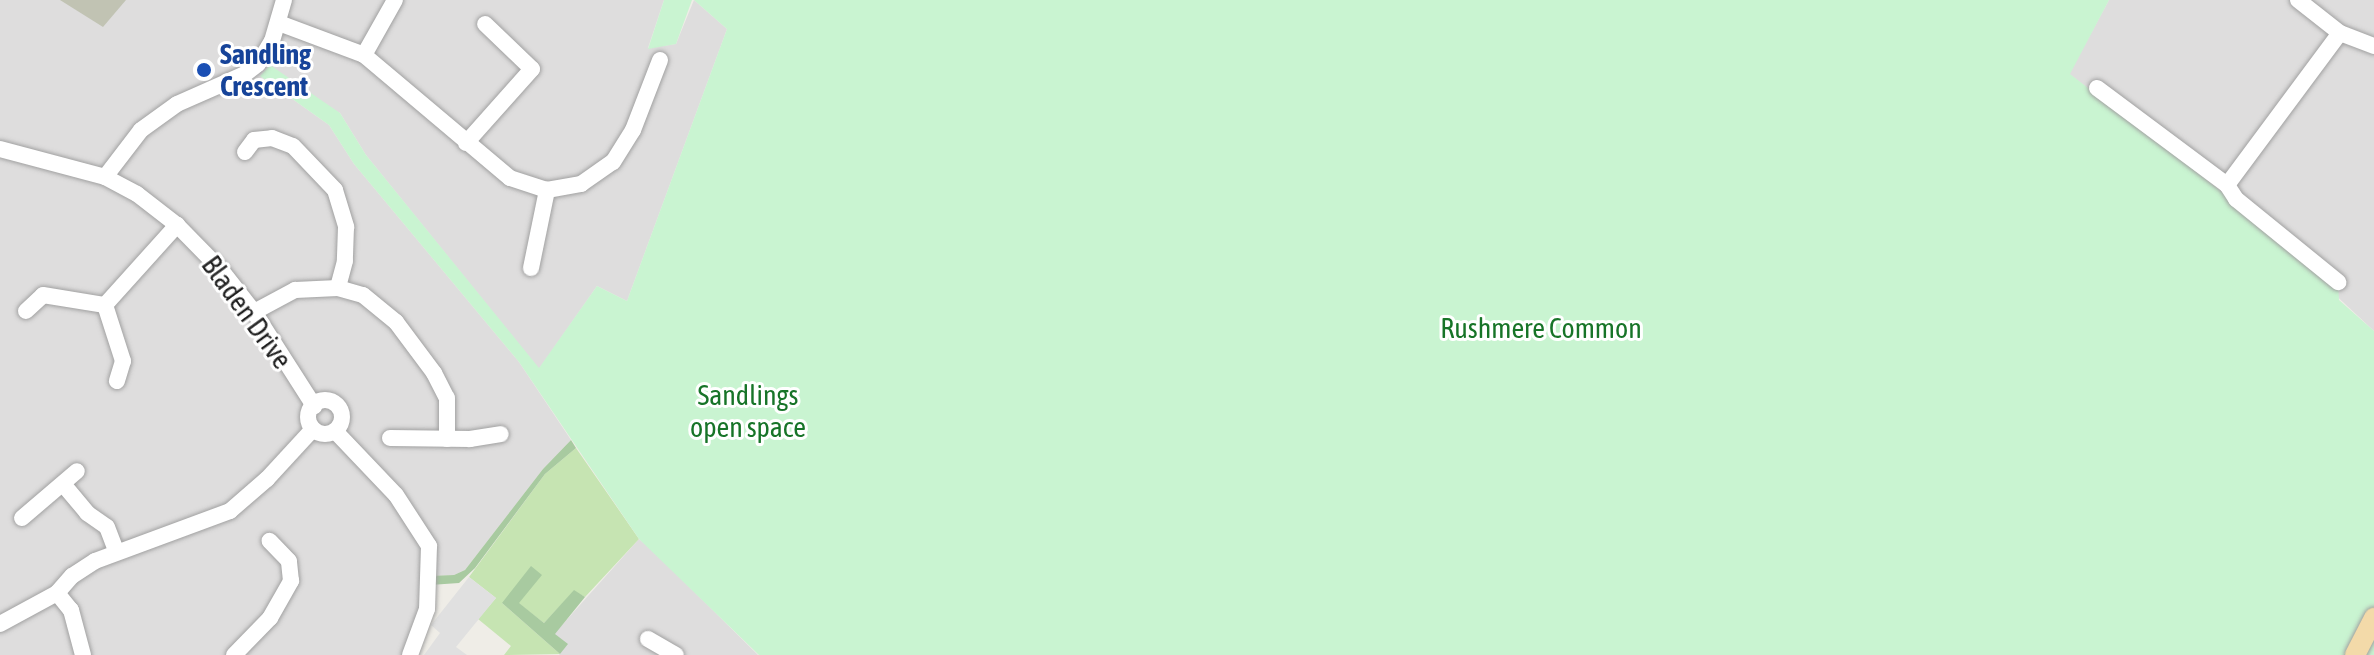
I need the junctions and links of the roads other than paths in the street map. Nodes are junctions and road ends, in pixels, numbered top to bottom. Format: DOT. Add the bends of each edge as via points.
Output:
graph roads {
  1 [pos="284,0"];
  2 [pos="395,0"];
  3 [pos="2298,0"];
  4 [pos="279,23"];
  5 [pos="485,24"];
  6 [pos="2340,33"];
  7 [pos="2374,46"];
  8 [pos="364,55"];
  9 [pos="660,60"];
  10 [pos="2097,88"];
  11 [pos="466,143"];
  12 [pos="0,149"];
  13 [pos="245,152"];
  14 [pos="105,177"];
  15 [pos="2227,185"];
  16 [pos="547,190"];
  17 [pos="177,225"];
  18 [pos="531,268"];
  19 [pos="2338,282"];
  20 [pos="338,288"];
  21 [pos="105,305"];
  22 [pos="26,311"];
  23 [pos="254,312"];
  24 [pos="117,381"];
  25 [pos="314,406"];
  26 [pos="313,429"];
  27 [pos="335,431"];
  28 [pos="501,434"];
  29 [pos="390,438"];
  30 [pos="447,439"];
  31 [pos="77,471"];
  32 [pos="63,484"];
  33 [pos="22,518"];
  34 [pos="270,541"];
  35 [pos="116,551"];
  36 [pos="57,593"];
  37 [pos="2374,618"];
  38 [pos="0,624"];
  39 [pos="648,639"];
  40 [pos="83,655"];
  41 [pos="234,655"];
  42 [pos="410,655"];
  43 [pos="676,655"];
  44 [pos="2355,655"];
  1 -- 4 [label="street"];
  2 -- 8 [label="street"];
  3 -- 6 [label="street"];
  4 -- 8 [label="street"];
  4 -- 14 [label="street" via="258,64 177,104 141,130"];
  5 -- 11 [label="street" via="532,69"];
  6 -- 7 [label="street"];
  6 -- 15 [label="street"];
  8 -- 11 [label="street"];
  9 -- 16 [label="street" via="633,130 613,162 581,184"];
  10 -- 15 [label="street"];
  11 -- 16 [label="street" via="510,178"];
  12 -- 14 [label="street, Bladen Drive"];
  13 -- 20 [label="street" via="254,140 272,138 293,146 335,190 346,227"];
  14 -- 17 [label="street, Bladen Drive"];
  15 -- 19 [label="street" via="2236,199"];
  16 -- 18 [label="street"];
  17 -- 21 [label="street"];
  17 -- 23 [label="street, Bladen Drive"];
  20 -- 23 [label="street" via="295,290"];
  20 -- 30 [label="street" via="363,295 396,322 434,373 447,398"];
  21 -- 22 [label="street" via="43,295"];
  21 -- 24 [label="street" via="123,361"];
  23 -- 25 [label="street, Bladen Drive"];
  25 -- 26 [label="street" via="309,416"];
  25 -- 27 [label="street" via="325,400 336,404 342,419"];
  26 -- 27 [label="street" via="322,434"];
  26 -- 35 [label="street" via="230,511"];
  27 -- 42 [label="street" via="396,495 429,546 427,609"];
  28 -- 30 [label="street"];
  29 -- 30 [label="street"];
  31 -- 32 [label="street"];
  32 -- 33 [label="street"];
  32 -- 35 [label="street" via="107,527"];
  34 -- 41 [label="street" via="289,561 291,581 270,618"];
  35 -- 36 [label="street" via="72,576"];
  36 -- 38 [label="street"];
  36 -- 40 [label="street" via="71,610"];
  37 -- 44 [label="main road"];
  39 -- 43 [label="street"];
}
